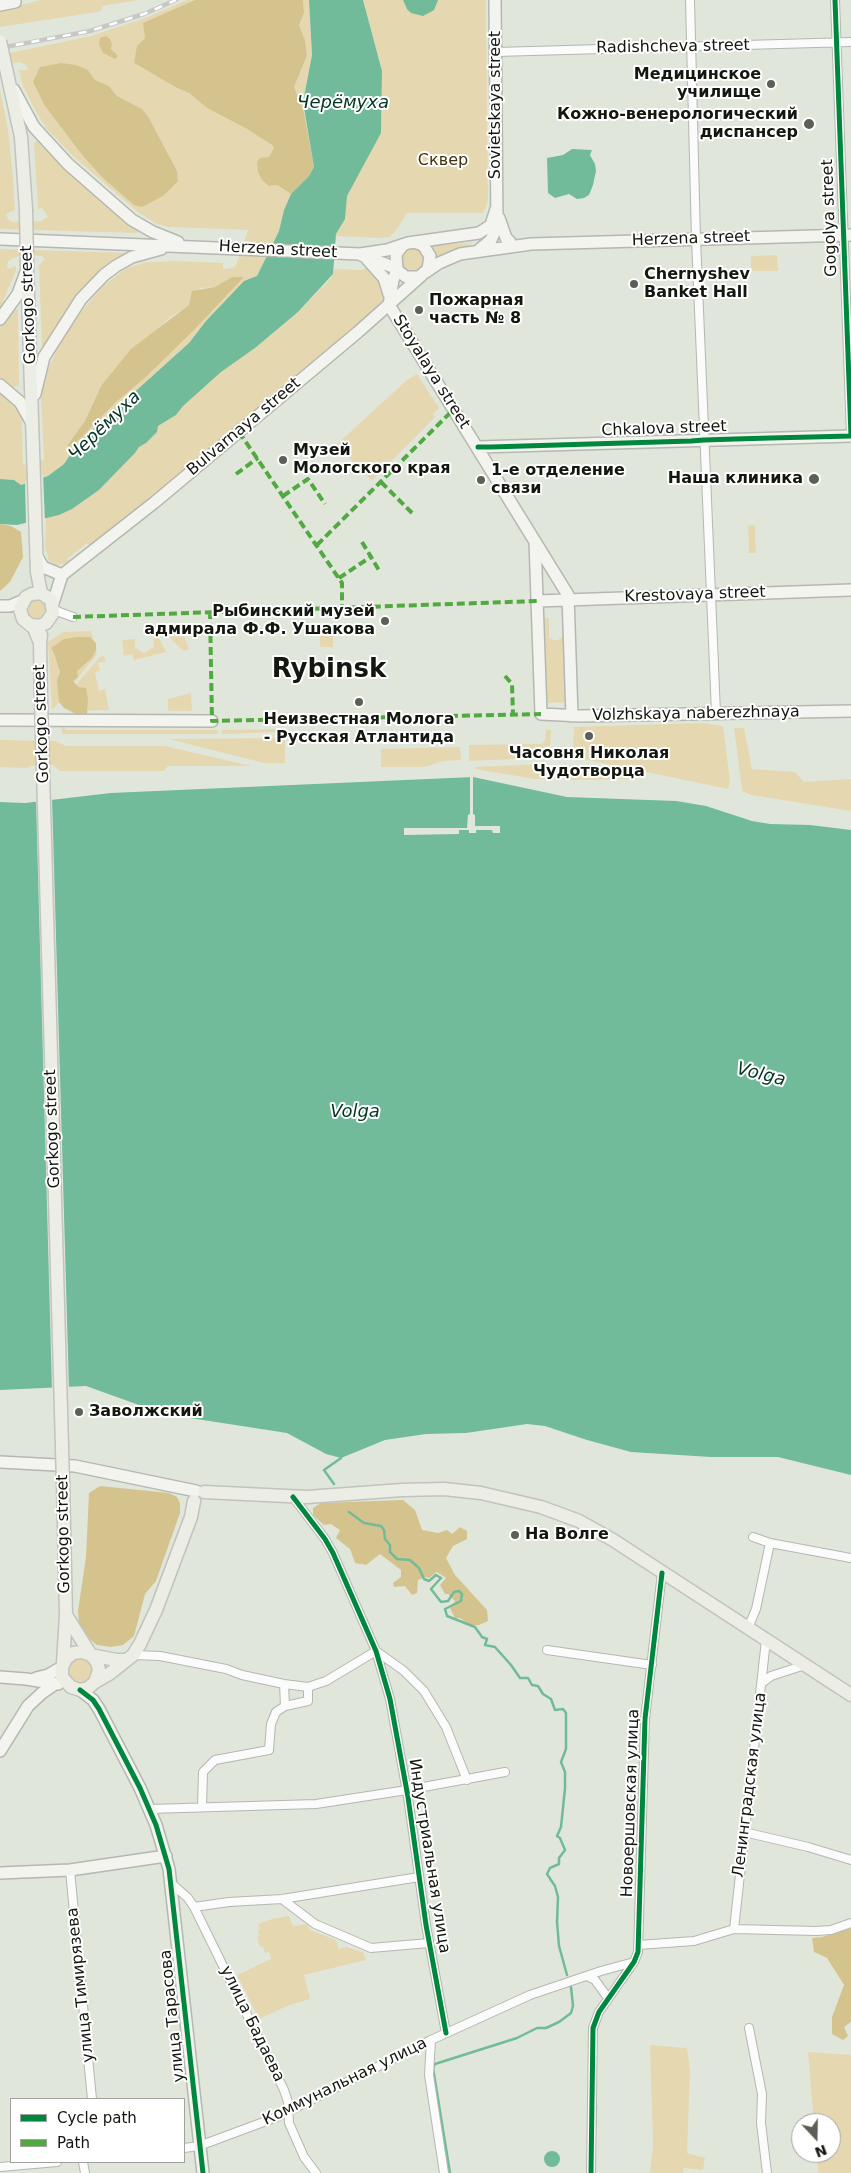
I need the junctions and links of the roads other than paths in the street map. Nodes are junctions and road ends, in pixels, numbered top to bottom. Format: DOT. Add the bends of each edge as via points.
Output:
graph roads {
  1 [pos="495,0"];
  2 [pos="690,0"];
  3 [pos="835,0"];
  4 [pos="17,1"];
  5 [pos="0,5"];
  6 [pos="0,41"];
  7 [pos="851,42"];
  8 [pos="836,43"];
  9 [pos="691,47"];
  10 [pos="496,52"];
  11 [pos="7,73"];
  12 [pos="496,209"];
  13 [pos="847,235"];
  14 [pos="0,239"];
  15 [pos="696,239"];
  16 [pos="491,240"];
  17 [pos="510,242"];
  18 [pos="407,243"];
  19 [pos="531,244"];
  20 [pos="197,246"];
  21 [pos="480,250"];
  22 [pos="360,254"];
  23 [pos="27,266"];
  24 [pos="397,270"];
  25 [pos="424,274"];
  26 [pos="390,302"];
  27 [pos="0,319"];
  28 [pos="0,385"];
  29 [pos="32,428"];
  30 [pos="851,436"];
  31 [pos="704,440"];
  32 [pos="478,447"];
  33 [pos="535,541"];
  34 [pos="36,550"];
  35 [pos="62,574"];
  36 [pos="851,590"];
  37 [pos="32,596"];
  38 [pos="711,599"];
  39 [pos="538,600"];
  40 [pos="570,600"];
  41 [pos="2,606"];
  42 [pos="53,607"];
  43 [pos="73,617"];
  44 [pos="27,622"];
  45 [pos="46,623"];
  46 [pos="40,643"];
  47 [pos="851,711"];
  48 [pos="716,713"];
  49 [pos="541,714"];
  50 [pos="572,716"];
  51 [pos="0,720"];
  52 [pos="212,721"];
  53 [pos="0,1462"];
  54 [pos="200,1497"];
  55 [pos="294,1497"];
  56 [pos="753,1537"];
  57 [pos="770,1543"];
  58 [pos="851,1558"];
  59 [pos="662,1573"];
  60 [pos="66,1615"];
  61 [pos="748,1628"];
  62 [pos="766,1640"];
  63 [pos="548,1650"];
  64 [pos="376,1651"];
  65 [pos="91,1655"];
  66 [pos="130,1657"];
  67 [pos="63,1665"];
  68 [pos="652,1665"];
  69 [pos="805,1665"];
  70 [pos="0,1677"];
  71 [pos="26,1678"];
  72 [pos="762,1683"];
  73 [pos="55,1684"];
  74 [pos="284,1684"];
  75 [pos="85,1686"];
  76 [pos="308,1687"];
  77 [pos="851,1695"];
  78 [pos="28,1706"];
  79 [pos="285,1706"];
  80 [pos="0,1751"];
  81 [pos="505,1772"];
  82 [pos="467,1780"];
  83 [pos="407,1790"];
  84 [pos="202,1807"];
  85 [pos="150,1809"];
  86 [pos="744,1832"];
  87 [pos="166,1856"];
  88 [pos="851,1860"];
  89 [pos="70,1870"];
  90 [pos="0,1873"];
  91 [pos="419,1877"];
  92 [pos="172,1883"];
  93 [pos="282,1899"];
  94 [pos="194,1907"];
  95 [pos="851,1923"];
  96 [pos="734,1929"];
  97 [pos="429,1942"];
  98 [pos="638,1945"];
  99 [pos="634,1962"];
  100 [pos="587,1976"];
  101 [pos="608,1998"];
  102 [pos="749,2028"];
  103 [pos="446,2033"];
  104 [pos="432,2040"];
  105 [pos="92,2098"];
  106 [pos="288,2112"];
  107 [pos="200,2146"];
  108 [pos="185,2148"];
  109 [pos="45,2163"];
  110 [pos="0,2167"];
  111 [pos="203,2173"];
  112 [pos="316,2173"];
  113 [pos="444,2173"];
  114 [pos="591,2173"];
  115 [pos="767,2173"];
  1 -- 10 [label="street, Sovietskaya street"];
  2 -- 9 [label="street"];
  3 -- 8 [label="street, Gogolya street"];
  4 -- 5 [label="street"];
  6 -- 11 [label="main road, Gorkogo street, bridge"];
  7 -- 8 [label="street, Radishcheva street"];
  8 -- 9 [label="street, Radishcheva street"];
  8 -- 13 [label="street, Gogolya street"];
  9 -- 10 [label="street, Radishcheva street"];
  9 -- 15 [label="street"];
  10 -- 12 [label="street, Sovietskaya street"];
  11 -- 20 [label="street" via="34,127 113,205 138,224 172,240"];
  11 -- 23 [label="main road, Gorkogo street, bridge" via="21,137"];
  12 -- 16 [label="street, Sovietskaya street" via="497,228"];
  12 -- 17 [label="street, Sovietskaya street"];
  12 -- 18 [label="street" via="491,225 479,233"];
  13 -- 15 [label="street, Herzena street"];
  13 -- 30 [label="street, Gogolya street"];
  14 -- 20 [label="street"];
  15 -- 19 [label="street, Herzena street"];
  15 -- 31 [label="street"];
  16 -- 17 [label="street, Herzena street"];
  16 -- 18 [label="street, Herzena street"];
  16 -- 21 [label="street"];
  17 -- 19 [label="street, Herzena street"];
  18 -- 22 [label="street"];
  18 -- 24 [label="street" via="396,254"];
  18 -- 25 [label="street" via="419,243 429,252 430,264"];
  19 -- 21 [label="street, Herzena street"];
  20 -- 22 [label="street, Herzena street"];
  20 -- 29 [label="street" via="158,250 132,257 110,270 89,290 69,315 42,363 35,391"];
  21 -- 25 [label="street, Herzena street" via="448,258"];
  22 -- 24 [label="street"];
  22 -- 26 [label="street, Stoyalaya street" via="381,273"];
  23 -- 27 [label="street" via="18,294"];
  23 -- 29 [label="main road, Gorkogo street"];
  24 -- 25 [label="street" via="410,278"];
  24 -- 26 [label="street" via="392,280"];
  25 -- 26 [label="street, Bulvarnaya street"];
  26 -- 32 [label="street, Stoyalaya street"];
  26 -- 35 [label="street, Bulvarnaya street" via="155,502"];
  28 -- 29 [label="street" via="20,402"];
  29 -- 34 [label="main road, Gorkogo street"];
  30 -- 31 [label="street, Chkalova street"];
  31 -- 32 [label="street, Chkalova street"];
  31 -- 38 [label="street"];
  32 -- 33 [label="street, Stoyalaya street"];
  33 -- 39 [label="street, Stoyalaya street"];
  33 -- 40 [label="street, Stoyalaya street"];
  34 -- 35 [label="street" via="43,567"];
  34 -- 37 [label="main road, Gorkogo street" via="37,572"];
  35 -- 42 [label="street"];
  36 -- 38 [label="street, Krestovaya street"];
  37 -- 41 [label="street"];
  37 -- 42 [label="main road" via="47,596"];
  37 -- 44 [label="main road" via="20,611"];
  38 -- 40 [label="street, Krestovaya street"];
  38 -- 48 [label="street"];
  39 -- 40 [label="street, Krestovaya street"];
  39 -- 49 [label="street, Stoyalaya street"];
  40 -- 50 [label="street, Stoyalaya street"];
  41 -- 44 [label="street"];
  42 -- 43 [label="street"];
  42 -- 45 [label="main road" via="51,618"];
  44 -- 45 [label="main road" via="39,626"];
  44 -- 46 [label="main road"];
  45 -- 46 [label="main road"];
  46 -- 60 [label="main road, Gorkogo street, bridge"];
  47 -- 48 [label="street, Volzhskaya naberezhnaya"];
  48 -- 50 [label="street, Volzhskaya naberezhnaya"];
  49 -- 50 [label="street, Volzhskaya naberezhnaya"];
  51 -- 52 [label="street"];
  53 -- 54 [label="street" via="75,1466"];
  54 -- 55 [label="main road" via="221,1494"];
  54 -- 66 [label="main road" via="156,1610"];
  55 -- 59 [label="main road" via="424,1489 505,1498 578,1521"];
  55 -- 64 [label="street, Индустриальная улица" via="333,1552"];
  56 -- 57 [label="street"];
  57 -- 58 [label="street"];
  57 -- 61 [label="street" via="758,1600"];
  59 -- 61 [label="main road"];
  59 -- 68 [label="street, Новоершовская улица"];
  60 -- 65 [label="main road"];
  60 -- 67 [label="main road, Gorkogo street"];
  61 -- 62 [label="main road"];
  62 -- 69 [label="main road"];
  62 -- 72 [label="street, Ленинградская улица"];
  63 -- 68 [label="street"];
  64 -- 76 [label="street" via="326,1682"];
  64 -- 82 [label="street" via="404,1671 424,1691 446,1727"];
  64 -- 83 [label="street, Индустриальная улица" via="390,1699"];
  65 -- 66 [label="main road" via="116,1660"];
  65 -- 67 [label="main road" via="78,1652 69,1656"];
  65 -- 75 [label="main road" via="99,1670"];
  66 -- 74 [label="street" via="169,1658"];
  66 -- 75 [label="main road" via="109,1674"];
  67 -- 71 [label="street" via="48,1676"];
  67 -- 75 [label="main road" via="64,1681"];
  68 -- 98 [label="street, Новоершовская улица" via="645,1719"];
  69 -- 72 [label="street" via="771,1676"];
  69 -- 77 [label="main road"];
  70 -- 71 [label="street"];
  71 -- 73 [label="street"];
  71 -- 78 [label="street" via="30,1686"];
  72 -- 86 [label="street, Ленинградская улица"];
  73 -- 75 [label="street"];
  73 -- 78 [label="street"];
  74 -- 76 [label="street"];
  74 -- 79 [label="street"];
  75 -- 85 [label="street"];
  76 -- 79 [label="street" via="308,1701"];
  78 -- 80 [label="street"];
  79 -- 84 [label="street" via="273,1717 269,1750 215,1760 203,1772"];
  81 -- 82 [label="street"];
  82 -- 83 [label="street"];
  83 -- 84 [label="street" via="316,1804"];
  83 -- 91 [label="street, Индустриальная улица"];
  84 -- 85 [label="street"];
  85 -- 87 [label="street"];
  86 -- 88 [label="street"];
  86 -- 96 [label="street, Ленинградская улица"];
  87 -- 89 [label="street"];
  87 -- 92 [label="street, улица Тарасова"];
  89 -- 90 [label="street"];
  89 -- 105 [label="street, улица Тимирязева"];
  91 -- 93 [label="street"];
  91 -- 97 [label="street, Индустриальная улица"];
  92 -- 94 [label="street, улица Бадаева"];
  92 -- 107 [label="street, улица Тарасова"];
  93 -- 94 [label="street"];
  93 -- 97 [label="street" via="315,1924 371,1948"];
  94 -- 106 [label="street, улица Бадаева" via="284,2090"];
  95 -- 96 [label="street" via="816,1931"];
  96 -- 98 [label="street" via="694,1940"];
  97 -- 103 [label="street, Индустриальная улица"];
  98 -- 99 [label="street, Новоершовская улица"];
  99 -- 100 [label="street, Коммунальная улица"];
  99 -- 101 [label="street"];
  100 -- 101 [label="street" via="595,1980"];
  100 -- 103 [label="street, Коммунальная улица" via="530,1995"];
  101 -- 114 [label="street" via="592,2028"];
  102 -- 115 [label="street" via="762,2094 761,2123"];
  103 -- 104 [label="street, Коммунальная улица"];
  104 -- 106 [label="street, Коммунальная улица"];
  104 -- 113 [label="street" via="429,2075"];
  106 -- 107 [label="street, Коммунальная улица"];
  106 -- 112 [label="street, улица Бадаева" via="304,2157"];
  107 -- 108 [label="street, Коммунальная улица"];
  107 -- 111 [label="street, улица Тарасова"];
  109 -- 110 [label="street"];
}
